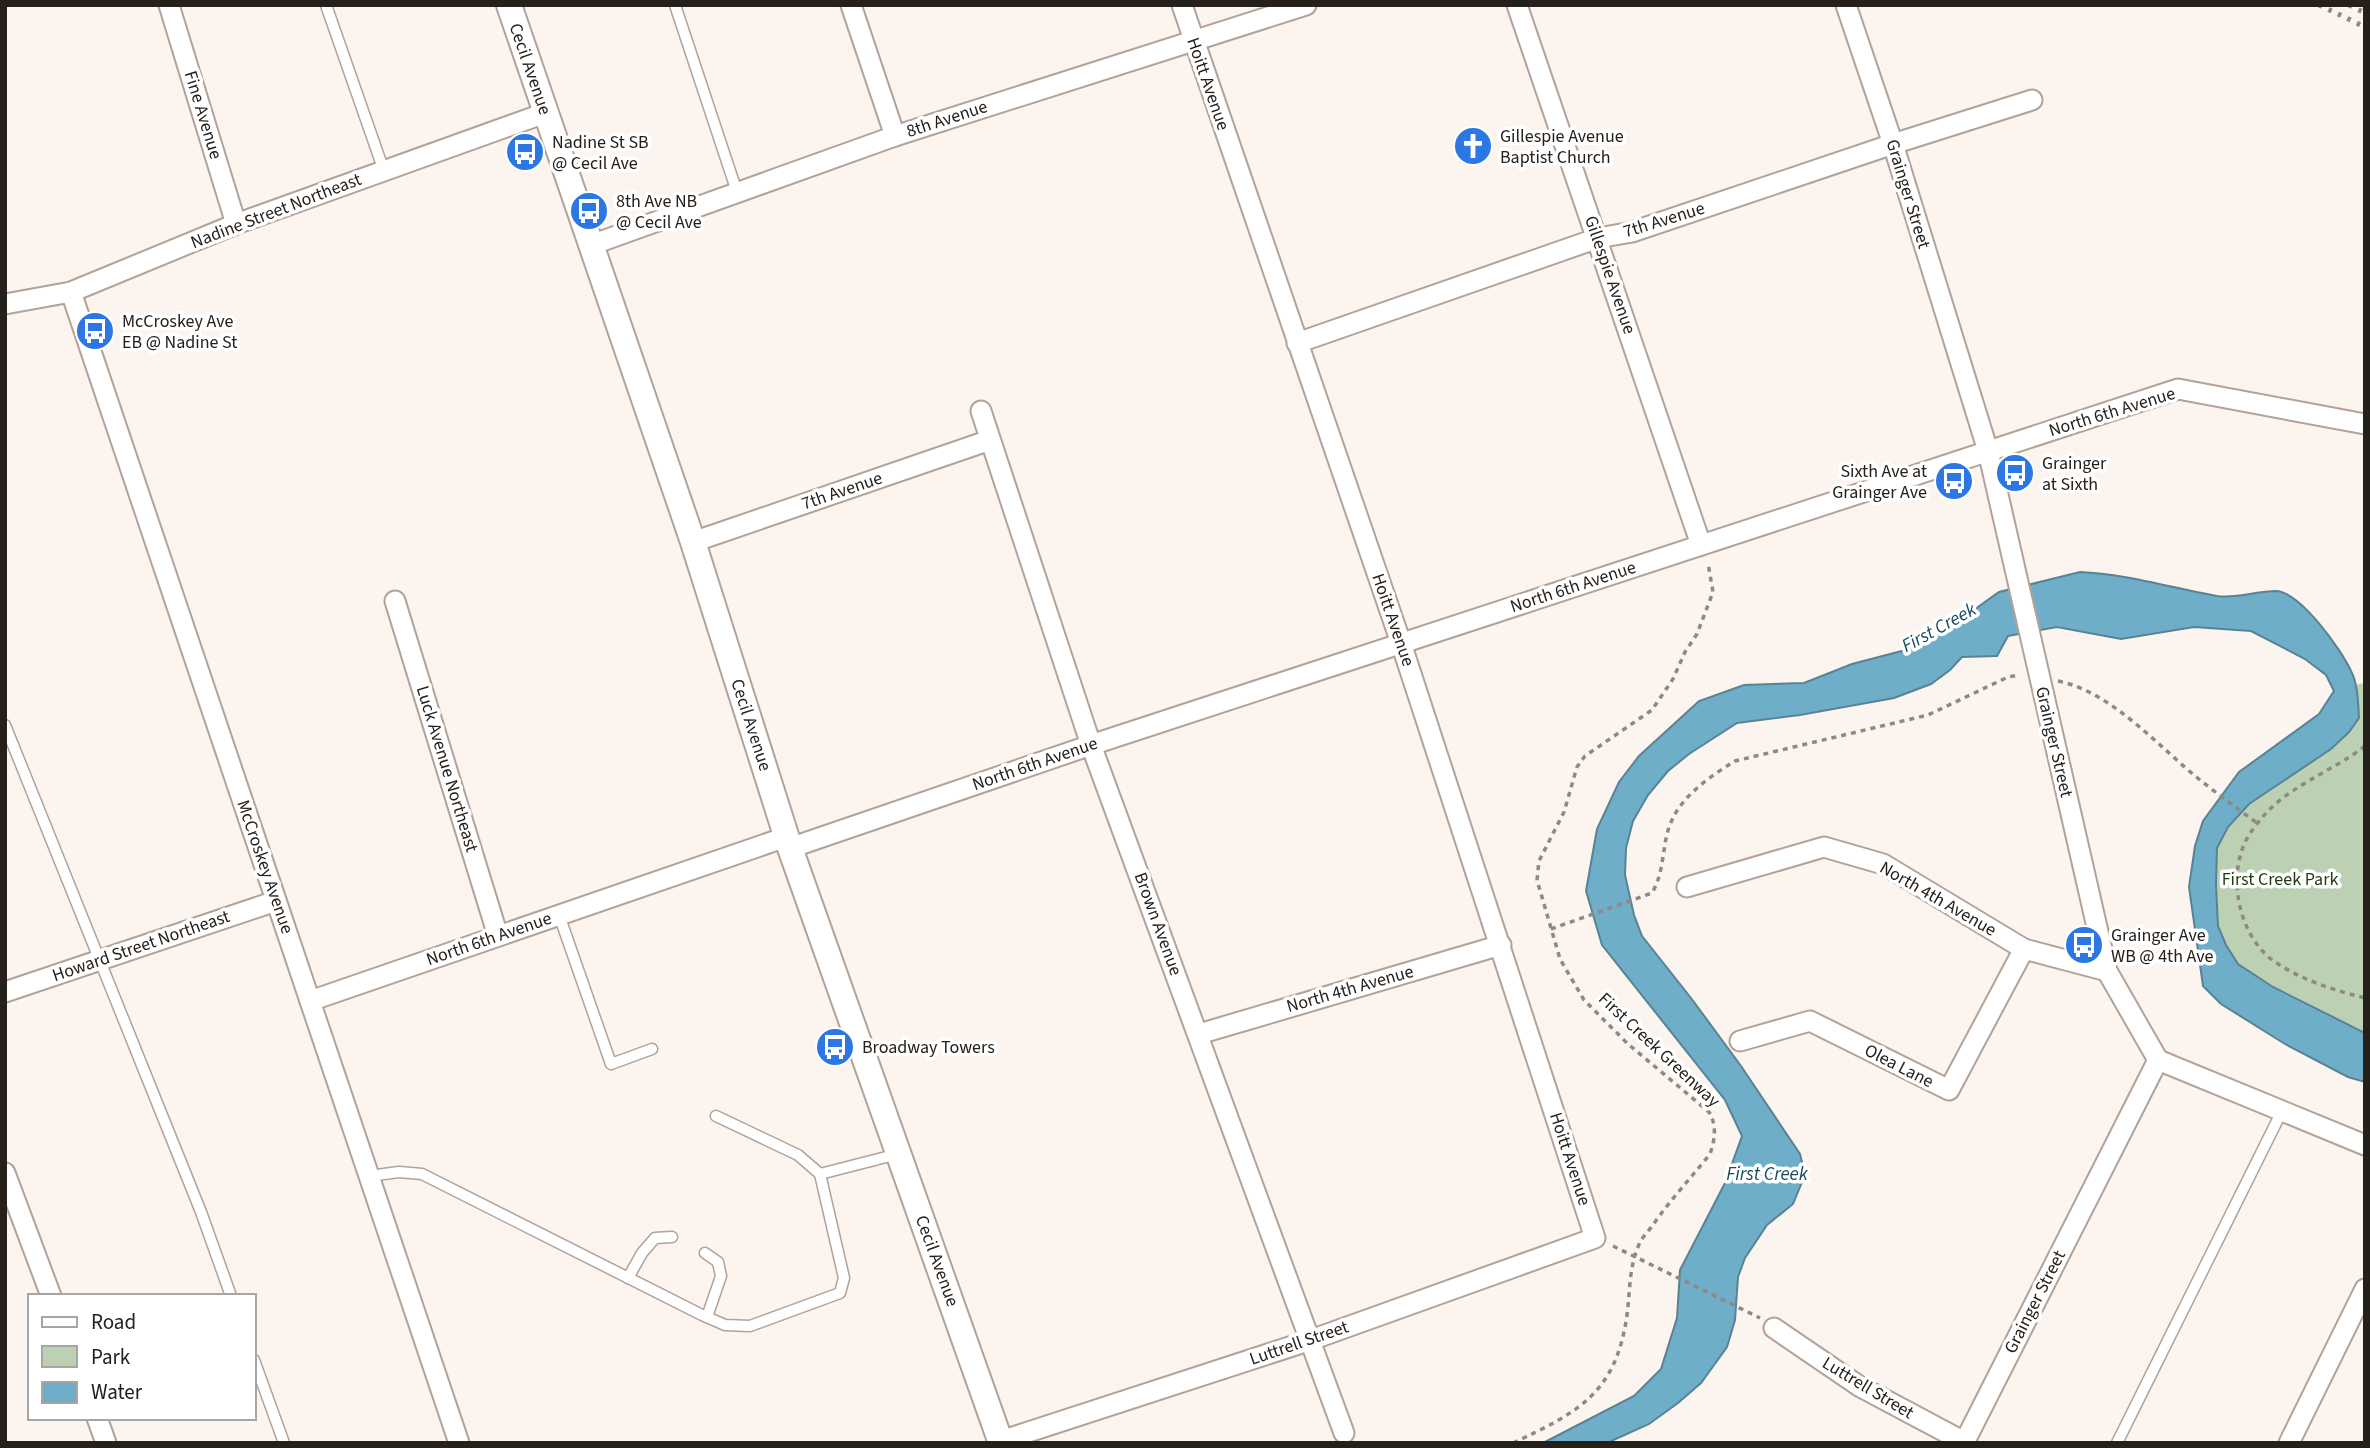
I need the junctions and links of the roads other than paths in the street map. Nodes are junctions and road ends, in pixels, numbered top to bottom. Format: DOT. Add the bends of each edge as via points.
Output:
graph roads {
  1 [pos="169,5"];
  2 [pos="326,5"];
  3 [pos="509,5"];
  4 [pos="676,5"];
  5 [pos="851,5"];
  6 [pos="1182,5"];
  7 [pos="1306,5"];
  8 [pos="1517,5"];
  9 [pos="1846,5"];
  10 [pos="1192,41"];
  11 [pos="2032,100"];
  12 [pos="545,113"];
  13 [pos="895,135"];
  14 [pos="1893,144"];
  15 [pos="384,171"];
  16 [pos="737,192"];
  17 [pos="236,224"];
  18 [pos="1598,238"];
  19 [pos="591,245"];
  20 [pos="71,292"];
  21 [pos="5,304"];
  22 [pos="1297,343"];
  23 [pos="981,411"];
  24 [pos="2365,424"];
  25 [pos="990,440"];
  26 [pos="1988,451"];
  27 [pos="693,542"];
  28 [pos="1701,545"];
  29 [pos="395,601"];
  30 [pos="1401,643"];
  31 [pos="5,725"];
  32 [pos="1091,745"];
  33 [pos="788,843"];
  34 [pos="1687,887"];
  35 [pos="276,901"];
  36 [pos="559,915"];
  37 [pos="498,936"];
  38 [pos="1501,945"];
  39 [pos="2024,949"];
  40 [pos="99,960"];
  41 [pos="2107,971"];
  42 [pos="5,992"];
  43 [pos="310,1001"];
  44 [pos="1199,1034"];
  45 [pos="1740,1041"];
  46 [pos="652,1049"];
  47 [pos="2158,1060"];
  48 [pos="2282,1111"];
  49 [pos="716,1116"];
  50 [pos="2365,1145"];
  51 [pos="898,1154"];
  52 [pos="5,1173"];
  53 [pos="820,1174"];
  54 [pos="369,1176"];
  55 [pos="672,1237"];
  56 [pos="1595,1238"];
  57 [pos="705,1253"];
  58 [pos="628,1278"];
  59 [pos="2365,1289"];
  60 [pos="50,1294"];
  61 [pos="230,1294"];
  62 [pos="707,1317"];
  63 [pos="1774,1328"];
  64 [pos="1311,1340"];
  65 [pos="256,1366"];
  66 [pos="98,1420"];
  67 [pos="1344,1433"];
  68 [pos="1001,1442"];
  69 [pos="106,1443"];
  70 [pos="284,1443"];
  71 [pos="459,1443"];
  72 [pos="1965,1443"];
  73 [pos="2117,1443"];
  74 [pos="2289,1443"];
  1 -- 17 [label="street, Fine Avenue"];
  2 -- 15 [label="lane"];
  3 -- 12 [label="street, Cecil Avenue"];
  4 -- 16 [label="lane"];
  5 -- 13 [label="street"];
  6 -- 10 [label="street, Hoitt Avenue"];
  7 -- 10 [label="street, 8th Avenue"];
  8 -- 18 [label="street, Gillespie Avenue"];
  9 -- 14 [label="street, Grainger Street"];
  10 -- 13 [label="street, 8th Avenue"];
  10 -- 22 [label="street, Hoitt Avenue"];
  11 -- 14 [label="street, 7th Avenue"];
  12 -- 15 [label="street, Nadine Street Northeast"];
  12 -- 19 [label="street, Cecil Avenue"];
  13 -- 16 [label="street, 8th Avenue"];
  14 -- 18 [label="street, 7th Avenue" via="1632,232"];
  14 -- 26 [label="street, Grainger Street"];
  15 -- 17 [label="street, Nadine Street Northeast"];
  16 -- 19 [label="street, 8th Avenue"];
  17 -- 20 [label="street, Nadine Street Northeast"];
  18 -- 22 [label="street, 7th Avenue"];
  18 -- 28 [label="street, Gillespie Avenue"];
  19 -- 27 [label="street, Cecil Avenue"];
  20 -- 21 [label="street, Nadine Street Northeast"];
  20 -- 35 [label="street, McCroskey Avenue"];
  22 -- 30 [label="street, Hoitt Avenue"];
  23 -- 25 [label="street, Brown Avenue"];
  24 -- 26 [label="street, North 6th Avenue" via="2178,389"];
  25 -- 27 [label="street, 7th Avenue"];
  25 -- 32 [label="street, Brown Avenue"];
  26 -- 28 [label="street, North 6th Avenue"];
  26 -- 41 [label="street, Grainger Street"];
  27 -- 33 [label="street, Cecil Avenue"];
  28 -- 30 [label="street, North 6th Avenue"];
  29 -- 37 [label="street, Luck Avenue Northeast"];
  30 -- 32 [label="street, North 6th Avenue"];
  30 -- 38 [label="street, Hoitt Avenue"];
  31 -- 40 [label="lane"];
  32 -- 33 [label="street, North 6th Avenue"];
  32 -- 44 [label="street, Brown Avenue"];
  33 -- 36 [label="street, North 6th Avenue"];
  33 -- 51 [label="street, Cecil Avenue"];
  34 -- 39 [label="street, North 4th Avenue" via="1824,847 1884,864"];
  35 -- 40 [label="street, Howard Street Northeast"];
  35 -- 43 [label="street, McCroskey Avenue"];
  36 -- 37 [label="street, North 6th Avenue"];
  36 -- 46 [label="lane" via="611,1064"];
  37 -- 43 [label="street, North 6th Avenue"];
  38 -- 44 [label="street, North 4th Avenue"];
  38 -- 56 [label="street, Hoitt Avenue"];
  39 -- 41 [label="street, North 4th Avenue"];
  39 -- 45 [label="street, Olea Lane" via="1949,1090 1810,1021"];
  40 -- 42 [label="street, Howard Street Northeast"];
  40 -- 61 [label="lane"];
  41 -- 47 [label="street, Grainger Street"];
  43 -- 54 [label="street, McCroskey Avenue"];
  44 -- 64 [label="street, Brown Avenue"];
  47 -- 48 [label="street"];
  47 -- 72 [label="street, Grainger Street"];
  48 -- 50 [label="street"];
  48 -- 73 [label="lane"];
  49 -- 53 [label="lane" via="798,1156"];
  51 -- 53 [label="lane"];
  51 -- 68 [label="street, Cecil Avenue"];
  52 -- 60 [label="street"];
  53 -- 62 [label="lane" via="844,1278 840,1293 750,1326 725,1325"];
  54 -- 58 [label="lane" via="422,1174"];
  54 -- 71 [label="street, McCroskey Avenue"];
  55 -- 58 [label="lane" via="655,1238"];
  56 -- 64 [label="street, Luttrell Street"];
  57 -- 62 [label="lane" via="718,1262 721,1276"];
  58 -- 62 [label="lane"];
  59 -- 74 [label="street"];
  63 -- 72 [label="street, Luttrell Street" via="1859,1385"];
  64 -- 67 [label="street, Brown Avenue"];
  64 -- 68 [label="street, Luttrell Street"];
  65 -- 70 [label="lane"];
  66 -- 69 [label="street"];
}
